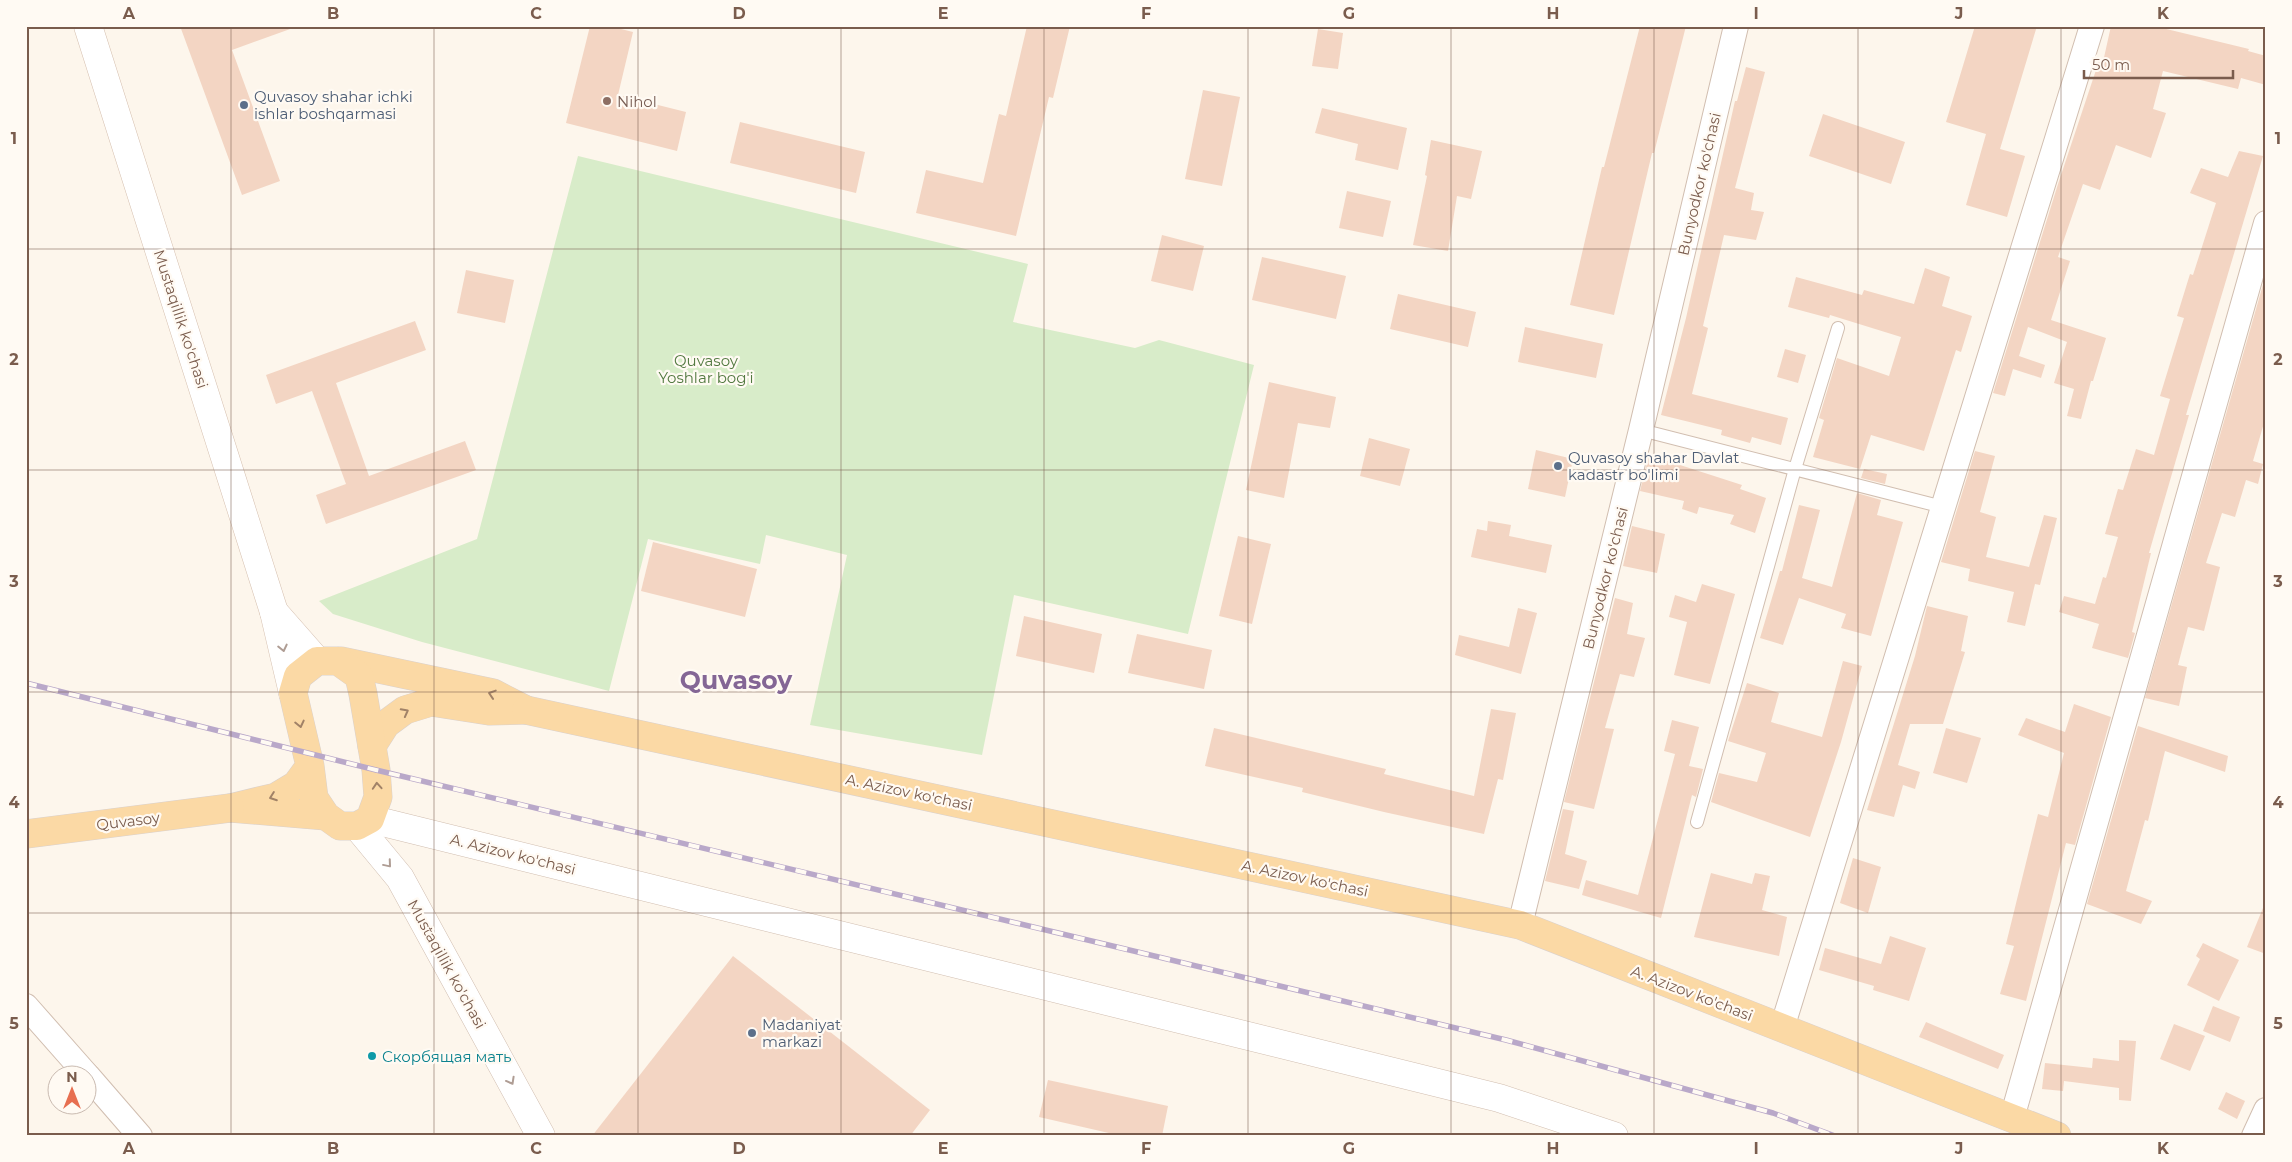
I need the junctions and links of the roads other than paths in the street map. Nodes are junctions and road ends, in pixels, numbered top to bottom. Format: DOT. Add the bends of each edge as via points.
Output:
graph roads {
  1 [pos="88,26"];
  2 [pos="1736,26"];
  3 [pos="2092,26"];
  4 [pos="2266,223"];
  5 [pos="1838,328"];
  6 [pos="1641,430"];
  7 [pos="1795,469"];
  8 [pos="1943,507"];
  9 [pos="274,612"];
  10 [pos="328,661"];
  11 [pos="293,693"];
  12 [pos="526,710"];
  13 [pos="372,746"];
  14 [pos="310,766"];
  15 [pos="230,808"];
  16 [pos="326,816"];
  17 [pos="1697,822"];
  18 [pos="364,823"];
  19 [pos="26,834"];
  20 [pos="1520,925"];
  21 [pos="26,1006"];
  22 [pos="1782,1028"];
  23 [pos="77,1064"];
  24 [pos="98,1088"];
  25 [pos="2266,1110"];
  26 [pos="2012,1118"];
  27 [pos="140,1136"];
  28 [pos="541,1136"];
  29 [pos="1614,1136"];
  30 [pos="2057,1136"];
  31 [pos="2254,1136"];
  1 -- 9 [label="street, Mustaqillik ko'chasi"];
  2 -- 6 [label="street, Bunyodkor ko'chasi"];
  3 -- 8 [label="street"];
  4 -- 26 [label="street"];
  5 -- 7 [label="lane"];
  6 -- 7 [label="lane"];
  6 -- 20 [label="street, Bunyodkor ko'chasi"];
  7 -- 8 [label="lane"];
  7 -- 17 [label="lane"];
  8 -- 22 [label="street"];
  9 -- 10 [label="street"];
  9 -- 11 [label="street, Mustaqillik ko'chasi, one-way"];
  10 -- 11 [label="main road" via="298,676"];
  12 -- 10 [label="main road, one-way" via="493,693"];
  10 -- 13 [label="main road" via="359,676"];
  11 -- 14 [label="main road, one-way"];
  13 -- 12 [label="main road, one-way" via="386,724 405,710 431,702 489,711"];
  12 -- 20 [label="main road, A. Azizov ko'chasi"];
  18 -- 13 [label="main road, one-way" via="378,797"];
  14 -- 15 [label="main road, one-way" via="296,785 276,797"];
  14 -- 16 [label="main road" via="314,798"];
  15 -- 16 [label="main road"];
  15 -- 19 [label="main road, Quvasoy"];
  16 -- 18 [label="main road" via="340,826"];
  18 -- 28 [label="street, Mustaqillik ko'chasi, one-way" via="400,878"];
  18 -- 29 [label="street, A. Azizov ko'chasi" via="1498,1098"];
  20 -- 22 [label="main road, A. Azizov ko'chasi"];
  21 -- 23 [label="street"];
  22 -- 26 [label="main road, A. Azizov ko'chasi"];
  24 -- 27 [label="street"];
  25 -- 31 [label="street"];
  26 -- 30 [label="main road, A. Azizov ko'chasi"];
}
